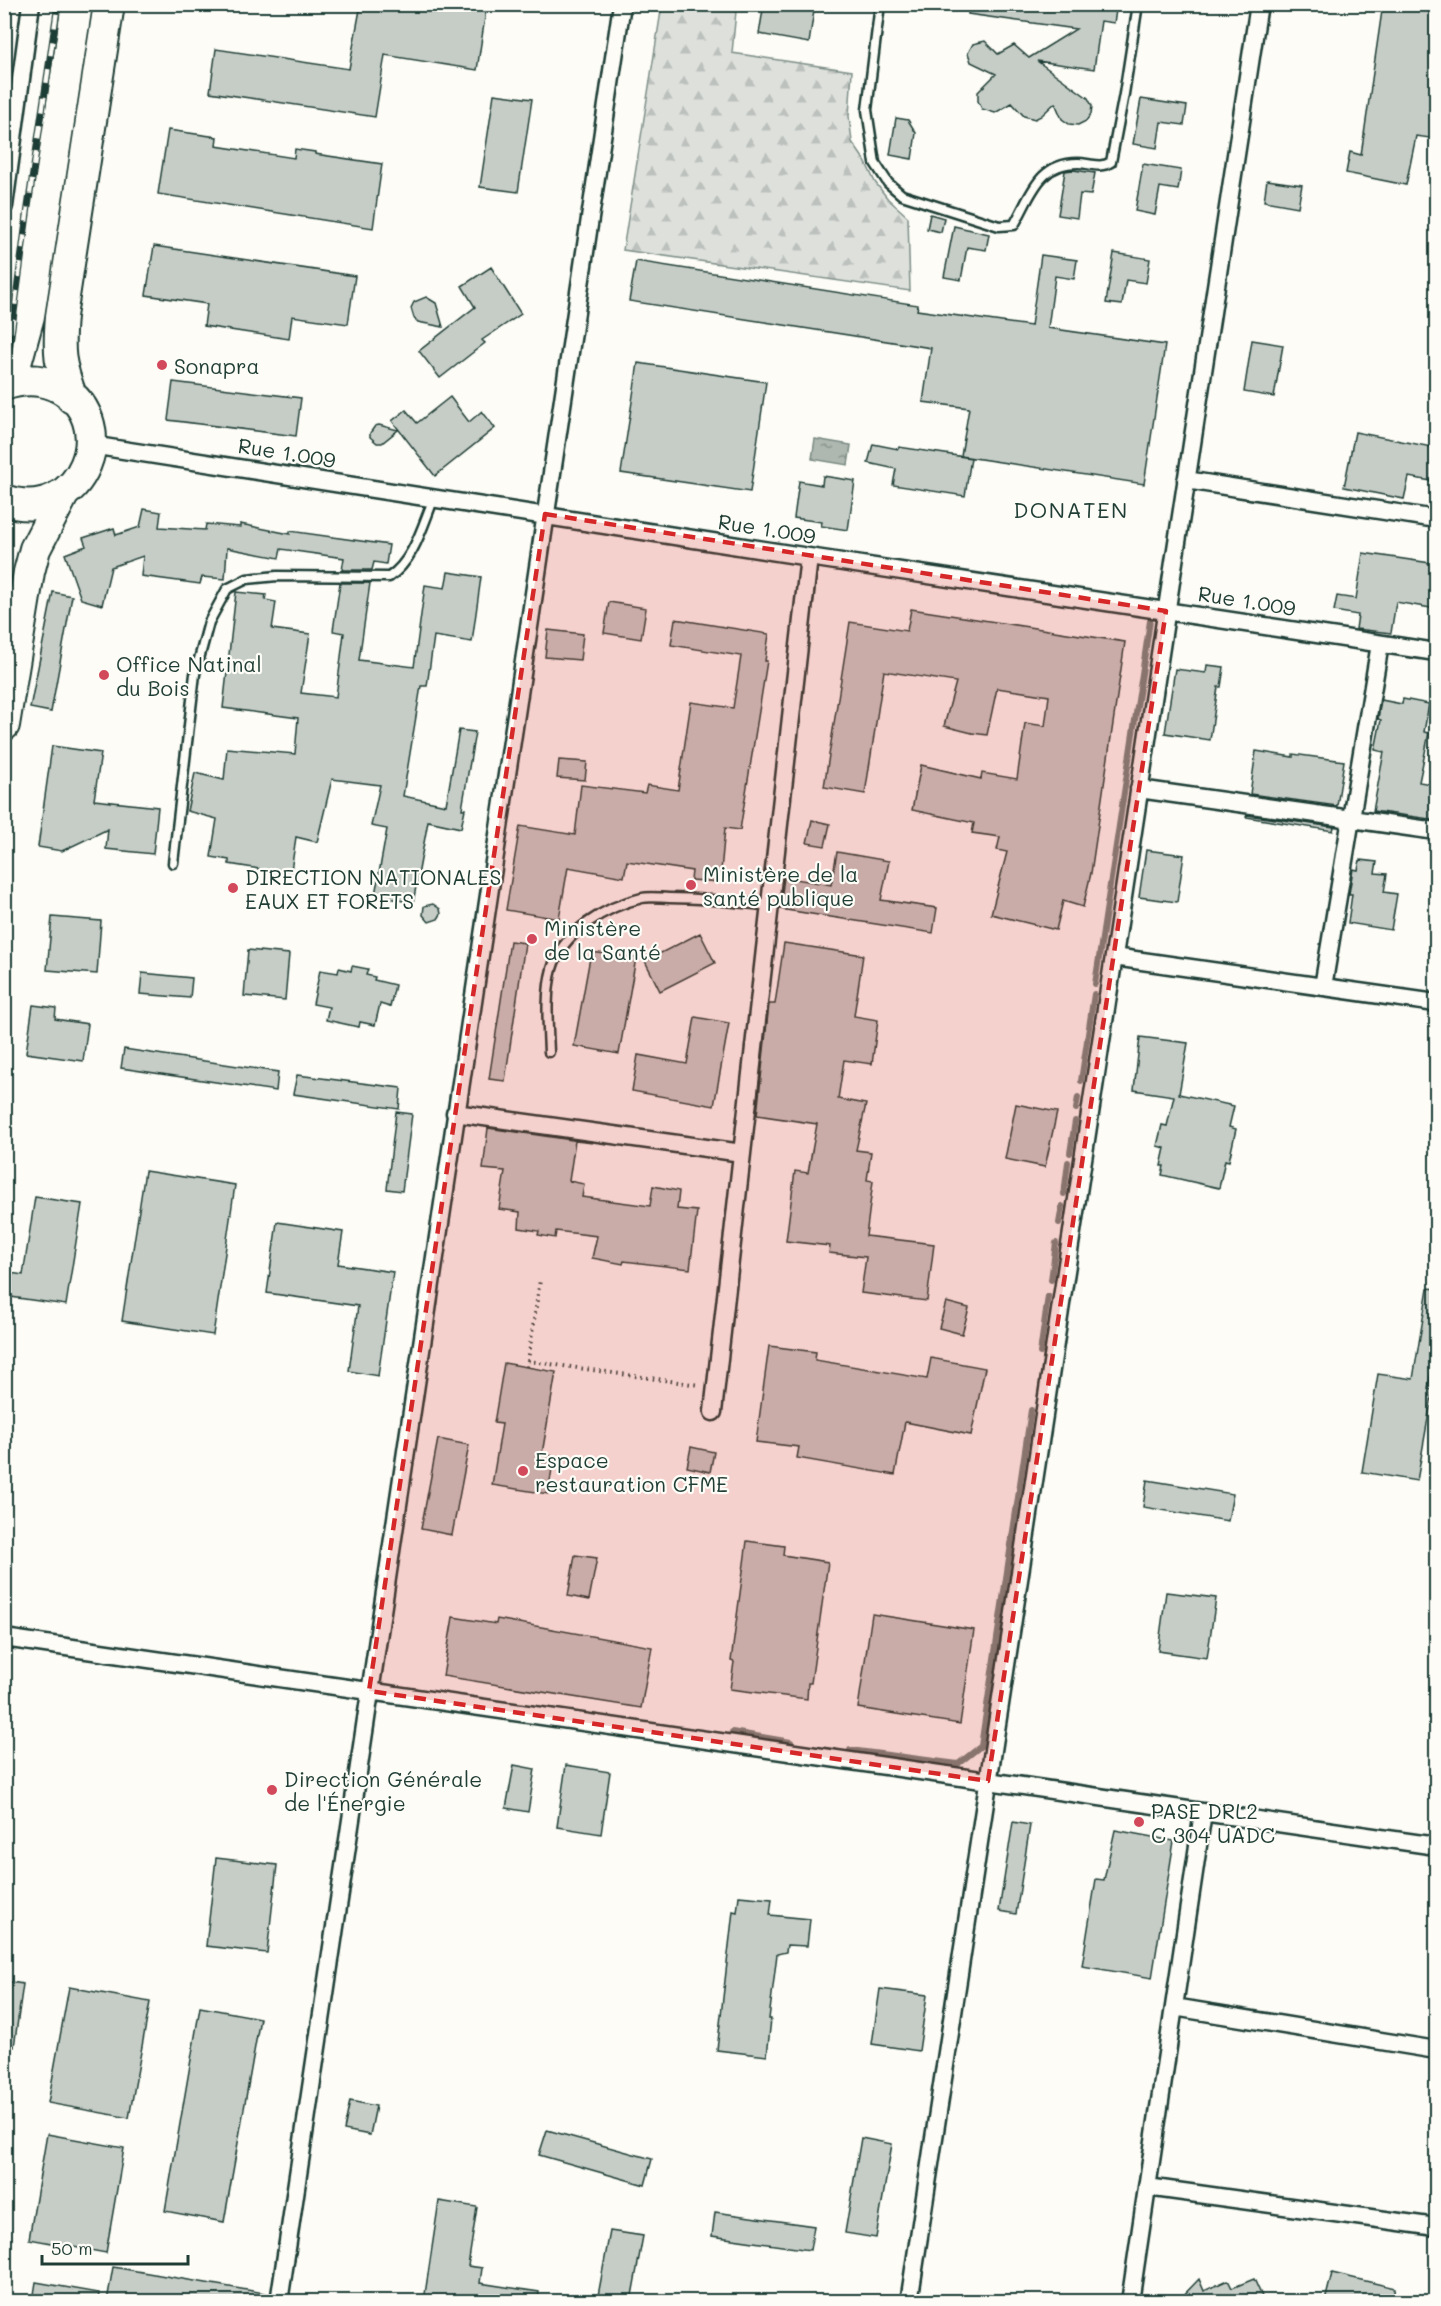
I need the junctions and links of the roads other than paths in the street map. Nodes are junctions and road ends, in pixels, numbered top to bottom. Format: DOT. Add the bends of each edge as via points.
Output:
graph roads {
  1 [pos="31,4"];
  2 [pos="77,4"];
  3 [pos="109,4"];
  4 [pos="622,4"];
  5 [pos="880,4"];
  6 [pos="1138,4"];
  7 [pos="1258,4"];
  8 [pos="4,206"];
  9 [pos="6,385"];
  10 [pos="72,398"];
  11 [pos="91,445"];
  12 [pos="1186,480"];
  13 [pos="64,494"];
  14 [pos="434,497"];
  15 [pos="4,500"];
  16 [pos="545,514"];
  17 [pos="1437,519"];
  18 [pos="809,557"];
  19 [pos="1166,611"];
  20 [pos="1380,644"];
  21 [pos="1437,652"];
  22 [pos="4,725"];
  23 [pos="1139,789"];
  24 [pos="1351,819"];
  25 [pos="1437,831"];
  26 [pos="173,863"];
  27 [pos="770,906"];
  28 [pos="1114,957"];
  29 [pos="1323,987"];
  30 [pos="1437,1003"];
  31 [pos="549,1052"];
  32 [pos="455,1113"];
  33 [pos="742,1153"];
  34 [pos="713,1412"];
  35 [pos="4,1638"];
  36 [pos="369,1691"];
  37 [pos="988,1781"];
  38 [pos="1203,1812"];
  39 [pos="1437,1846"];
  40 [pos="1174,2007"];
  41 [pos="1437,2050"];
  42 [pos="1147,2187"];
  43 [pos="1437,2228"];
  44 [pos="279,2301"];
  45 [pos="909,2301"];
  46 [pos="1130,2301"];
  1 -- 8 [label="street"];
  2 -- 9 [label="highway" via="28,316 15,369"];
  3 -- 10 [label="highway" via="60,327 58,349"];
  4 -- 16 [label="street"];
  5 -- 6 [label="lane" via="867,110 875,163 902,195 999,226 1014,225 1034,187 1050,169 1058,165 1102,166 1111,162"];
  7 -- 12 [label="street"];
  9 -- 10 [label="highway" via="41,381"];
  10 -- 11 [label="highway" via="87,419"];
  11 -- 13 [label="highway" via="83,472"];
  11 -- 14 [label="street, Rue 1.009"];
  12 -- 17 [label="street"];
  12 -- 19 [label="street"];
  13 -- 15 [label="highway" via="33,505"];
  13 -- 22 [label="highway" via="35,549 29,572"];
  14 -- 16 [label="street, Rue 1.009"];
  14 -- 26 [label="lane" via="412,549 399,571 389,577 277,576 247,579 227,589 208,622 195,674"];
  16 -- 18 [label="street, Rue 1.009"];
  16 -- 32 [label="street"];
  18 -- 19 [label="street, Rue 1.009"];
  18 -- 27 [label="street"];
  19 -- 20 [label="street, Rue 1.009"];
  19 -- 23 [label="street"];
  20 -- 21 [label="street, Rue 1.009"];
  20 -- 24 [label="street"];
  23 -- 24 [label="street"];
  23 -- 28 [label="street"];
  24 -- 25 [label="street"];
  24 -- 29 [label="street"];
  27 -- 31 [label="lane" via="644,898 585,925 569,939 552,970"];
  27 -- 33 [label="street"];
  28 -- 29 [label="street"];
  28 -- 37 [label="street"];
  29 -- 30 [label="street"];
  32 -- 33 [label="street"];
  32 -- 36 [label="street"];
  33 -- 34 [label="street"];
  35 -- 36 [label="street"];
  36 -- 37 [label="street"];
  36 -- 44 [label="street"];
  37 -- 38 [label="street"];
  37 -- 45 [label="street"];
  38 -- 39 [label="street"];
  38 -- 40 [label="street"];
  40 -- 41 [label="street"];
  40 -- 42 [label="street"];
  42 -- 43 [label="street"];
  42 -- 46 [label="street"];
}
